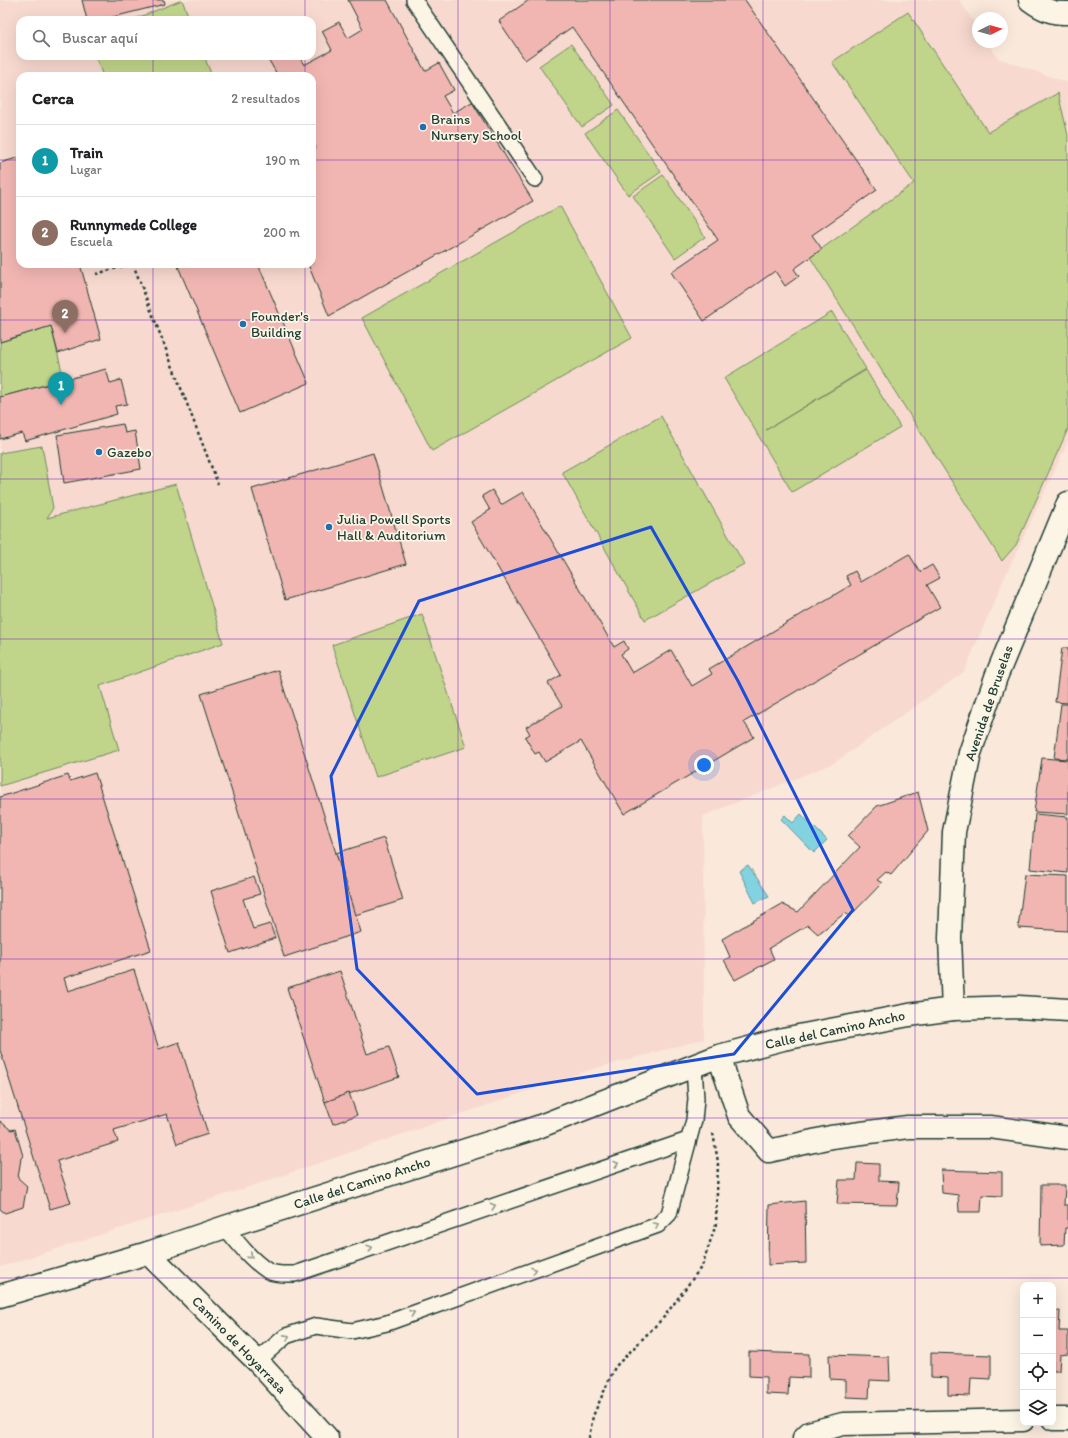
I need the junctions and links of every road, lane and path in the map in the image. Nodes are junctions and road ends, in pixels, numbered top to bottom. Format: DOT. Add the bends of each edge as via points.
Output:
graph roads {
  1 [pos="414,0"];
  2 [pos="1030,0"];
  3 [pos="1065,18"];
  4 [pos="535,179"];
  5 [pos="118,268"];
  6 [pos="134,268"];
  7 [pos="96,274"];
  8 [pos="218,484"];
  9 [pos="1068,503"];
  10 [pos="953,1009"];
  11 [pos="1068,1010"];
  12 [pos="719,1056"];
  13 [pos="694,1066"];
  14 [pos="713,1132"];
  15 [pos="1068,1138"];
  16 [pos="688,1140"];
  17 [pos="225,1227"];
  18 [pos="148,1254"];
  19 [pos="0,1296"];
  20 [pos="257,1361"];
  21 [pos="1056,1419"];
  22 [pos="1068,1419"];
  23 [pos="1020,1420"];
  24 [pos="327,1438"];
  25 [pos="589,1438"];
  26 [pos="804,1438"];
  1 -- 4 [label="lane"];
  2 -- 3 [label="street" via="1040,8"];
  5 -- 7 [label="path"];
  6 -- 8 [label="path"];
  9 -- 10 [label="street, Avenida de Bruselas" via="996,677 970,753 954,832 950,938"];
  10 -- 11 [label="street, Calle del Camino Ancho" via="1019,1007"];
  10 -- 12 [label="street, Calle del Camino Ancho" via="783,1039"];
  12 -- 13 [label="street, Calle del Camino Ancho"];
  12 -- 15 [label="street" via="739,1116 769,1151 831,1137 908,1127 990,1127"];
  13 -- 16 [label="lane" via="696,1099 694,1120"];
  13 -- 17 [label="street, Calle del Camino Ancho" via="538,1127"];
  14 -- 25 [label="path" via="718,1162 716,1224 702,1266 664,1317 614,1367 593,1416"];
  17 -- 16 [label="lane, one-way" via="243,1249 269,1271 284,1275 295,1274"];
  20 -- 16 [label="lane, one-way" via="286,1336 316,1326 352,1331 387,1323 658,1225 669,1214"];
  17 -- 18 [label="street, Calle del Camino Ancho"];
  18 -- 19 [label="street, Calle del Camino Ancho"];
  18 -- 20 [label="street, Camino de Hoyarrasa"];
  20 -- 24 [label="street, Camino de Hoyarrasa"];
  21 -- 22 [label="street"];
  23 -- 26 [label="street" via="843,1424 809,1433"];
}
